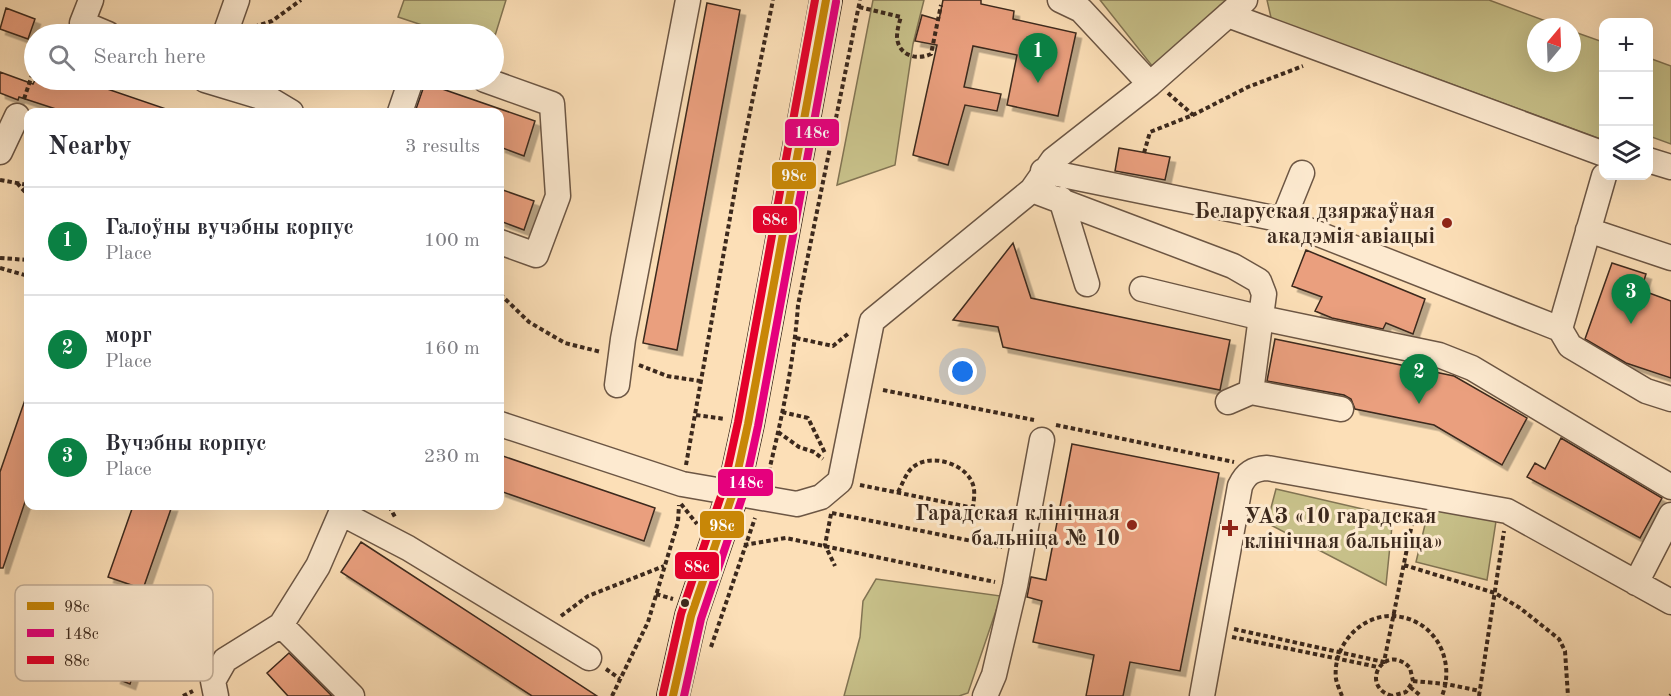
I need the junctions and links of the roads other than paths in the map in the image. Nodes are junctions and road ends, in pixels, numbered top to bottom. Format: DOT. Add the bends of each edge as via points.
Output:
graph roads {
  1 [pos="91,0"];
  2 [pos="237,0"];
  3 [pos="688,0"];
  4 [pos="826,0"];
  5 [pos="1060,0"];
  6 [pos="1236,8"];
  7 [pos="84,24"];
  8 [pos="234,24"];
  9 [pos="1152,82"];
  10 [pos="504,87"];
  11 [pos="240,90"];
  12 [pos="408,90"];
  13 [pos="284,108"];
  14 [pos="401,108"];
  15 [pos="17,116"];
  16 [pos="0,152"];
  17 [pos="1599,152"];
  18 [pos="1653,162"];
  19 [pos="1671,167"];
  20 [pos="1302,173"];
  21 [pos="1038,180"];
  22 [pos="1603,180"];
  23 [pos="1061,200"];
  24 [pos="1283,220"];
  25 [pos="1588,230"];
  26 [pos="504,243"];
  27 [pos="1671,258"];
  28 [pos="1087,284"];
  29 [pos="1142,289"];
  30 [pos="1262,318"];
  31 [pos="1560,329"];
  32 [pos="617,385"];
  33 [pos="1251,392"];
  34 [pos="1671,399"];
  35 [pos="1228,402"];
  36 [pos="1341,409"];
  37 [pos="504,425"];
  38 [pos="1041,428"];
  39 [pos="1671,487"];
  40 [pos="733,493"];
  41 [pos="342,510"];
  42 [pos="344,510"];
  43 [pos="1671,516"];
  44 [pos="1636,584"];
  45 [pos="1671,603"];
  46 [pos="691,616"];
  47 [pos="281,625"];
  48 [pos="589,658"];
  49 [pos="216,696"];
  50 [pos="352,696"];
  51 [pos="655,696"];
  52 [pos="673,696"];
  53 [pos="984,696"];
  54 [pos="1202,696"];
  1 -- 7 [label="street"];
  2 -- 8 [label="street"];
  3 -- 32 [label="street"];
  4 -- 40 [label="main road"];
  5 -- 9 [label="street" via="1081,10"];
  6 -- 9 [label="street"];
  6 -- 17 [label="street" via="1335,56"];
  9 -- 21 [label="street" via="1053,160"];
  10 -- 26 [label="street" via="552,104 558,196 536,255"];
  11 -- 13 [label="street"];
  12 -- 14 [label="street"];
  15 -- 16 [label="street"];
  18 -- 19 [label="street"];
  20 -- 24 [label="street"];
  21 -- 23 [label="street"];
  21 -- 24 [label="street"];
  21 -- 40 [label="street" via="872,321 840,481 820,497 797,504"];
  22 -- 25 [label="street"];
  23 -- 28 [label="street"];
  23 -- 30 [label="street" via="1233,266 1258,281 1264,294"];
  24 -- 31 [label="street"];
  25 -- 27 [label="street"];
  25 -- 31 [label="street"];
  29 -- 30 [label="street"];
  30 -- 33 [label="street"];
  30 -- 39 [label="street" via="1439,355 1472,368"];
  31 -- 34 [label="street" via="1570,346 1646,391"];
  33 -- 35 [label="street"];
  33 -- 36 [label="street"];
  37 -- 40 [label="street" via="682,483"];
  38 -- 53 [label="street" via="1015,586 994,675"];
  40 -- 46 [label="main road"];
  41 -- 47 [label="street" via="318,566"];
  42 -- 48 [label="street"];
  43 -- 44 [label="street"];
  44 -- 45 [label="street"];
  44 -- 54 [label="street" via="1507,512 1256,469 1246,475 1240,486"];
  46 -- 51 [label="main road"];
  46 -- 52 [label="main road"];
  47 -- 49 [label="street" via="225,660 213,681"];
  47 -- 50 [label="street"];
}
